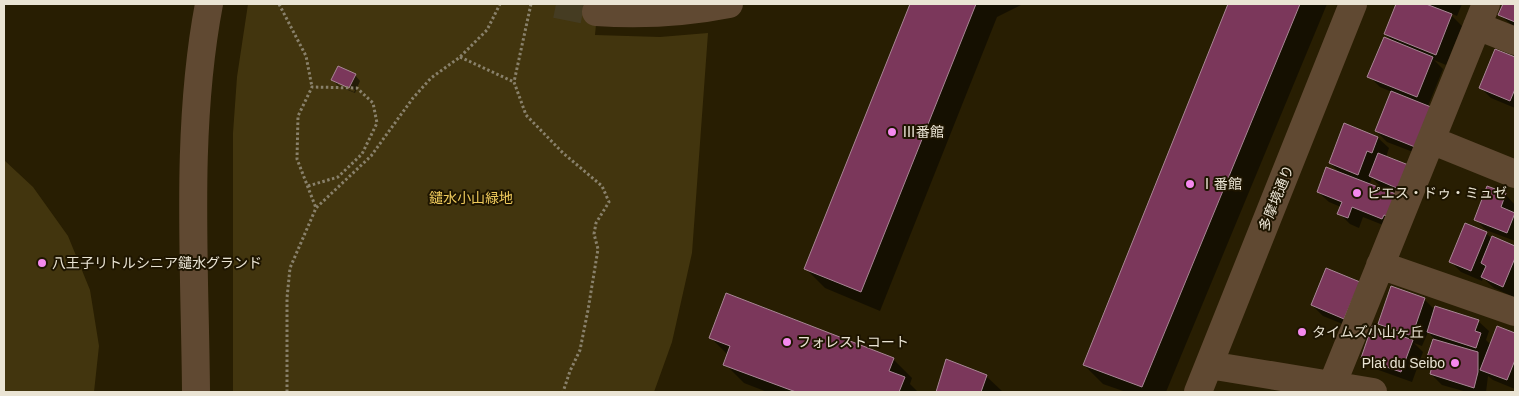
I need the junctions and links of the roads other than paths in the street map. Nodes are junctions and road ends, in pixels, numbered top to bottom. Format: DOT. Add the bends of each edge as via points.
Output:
graph roads {
  1 [pos="209,4"];
  2 [pos="729,4"];
  3 [pos="1354,4"];
  4 [pos="596,12"];
  5 [pos="1481,15"];
  6 [pos="1515,42"];
  7 [pos="1431,140"];
  8 [pos="1515,174"];
  9 [pos="1380,265"];
  10 [pos="1515,312"];
  11 [pos="1209,365"];
  12 [pos="1332,386"];
  13 [pos="196,392"];
  14 [pos="1198,392"];
  15 [pos="1373,392"];
  1 -- 13 [label="street" via="202,38 196,103"];
  2 -- 4 [label="street" via="658,14"];
  3 -- 11 [label="street, 多摩境通り"];
  5 -- 6 [label="street"];
  5 -- 7 [label="street"];
  7 -- 8 [label="street"];
  7 -- 9 [label="street"];
  9 -- 10 [label="street"];
  9 -- 12 [label="street"];
  11 -- 12 [label="street"];
  11 -- 14 [label="street, 多摩境通り"];
  12 -- 15 [label="street"];
}
